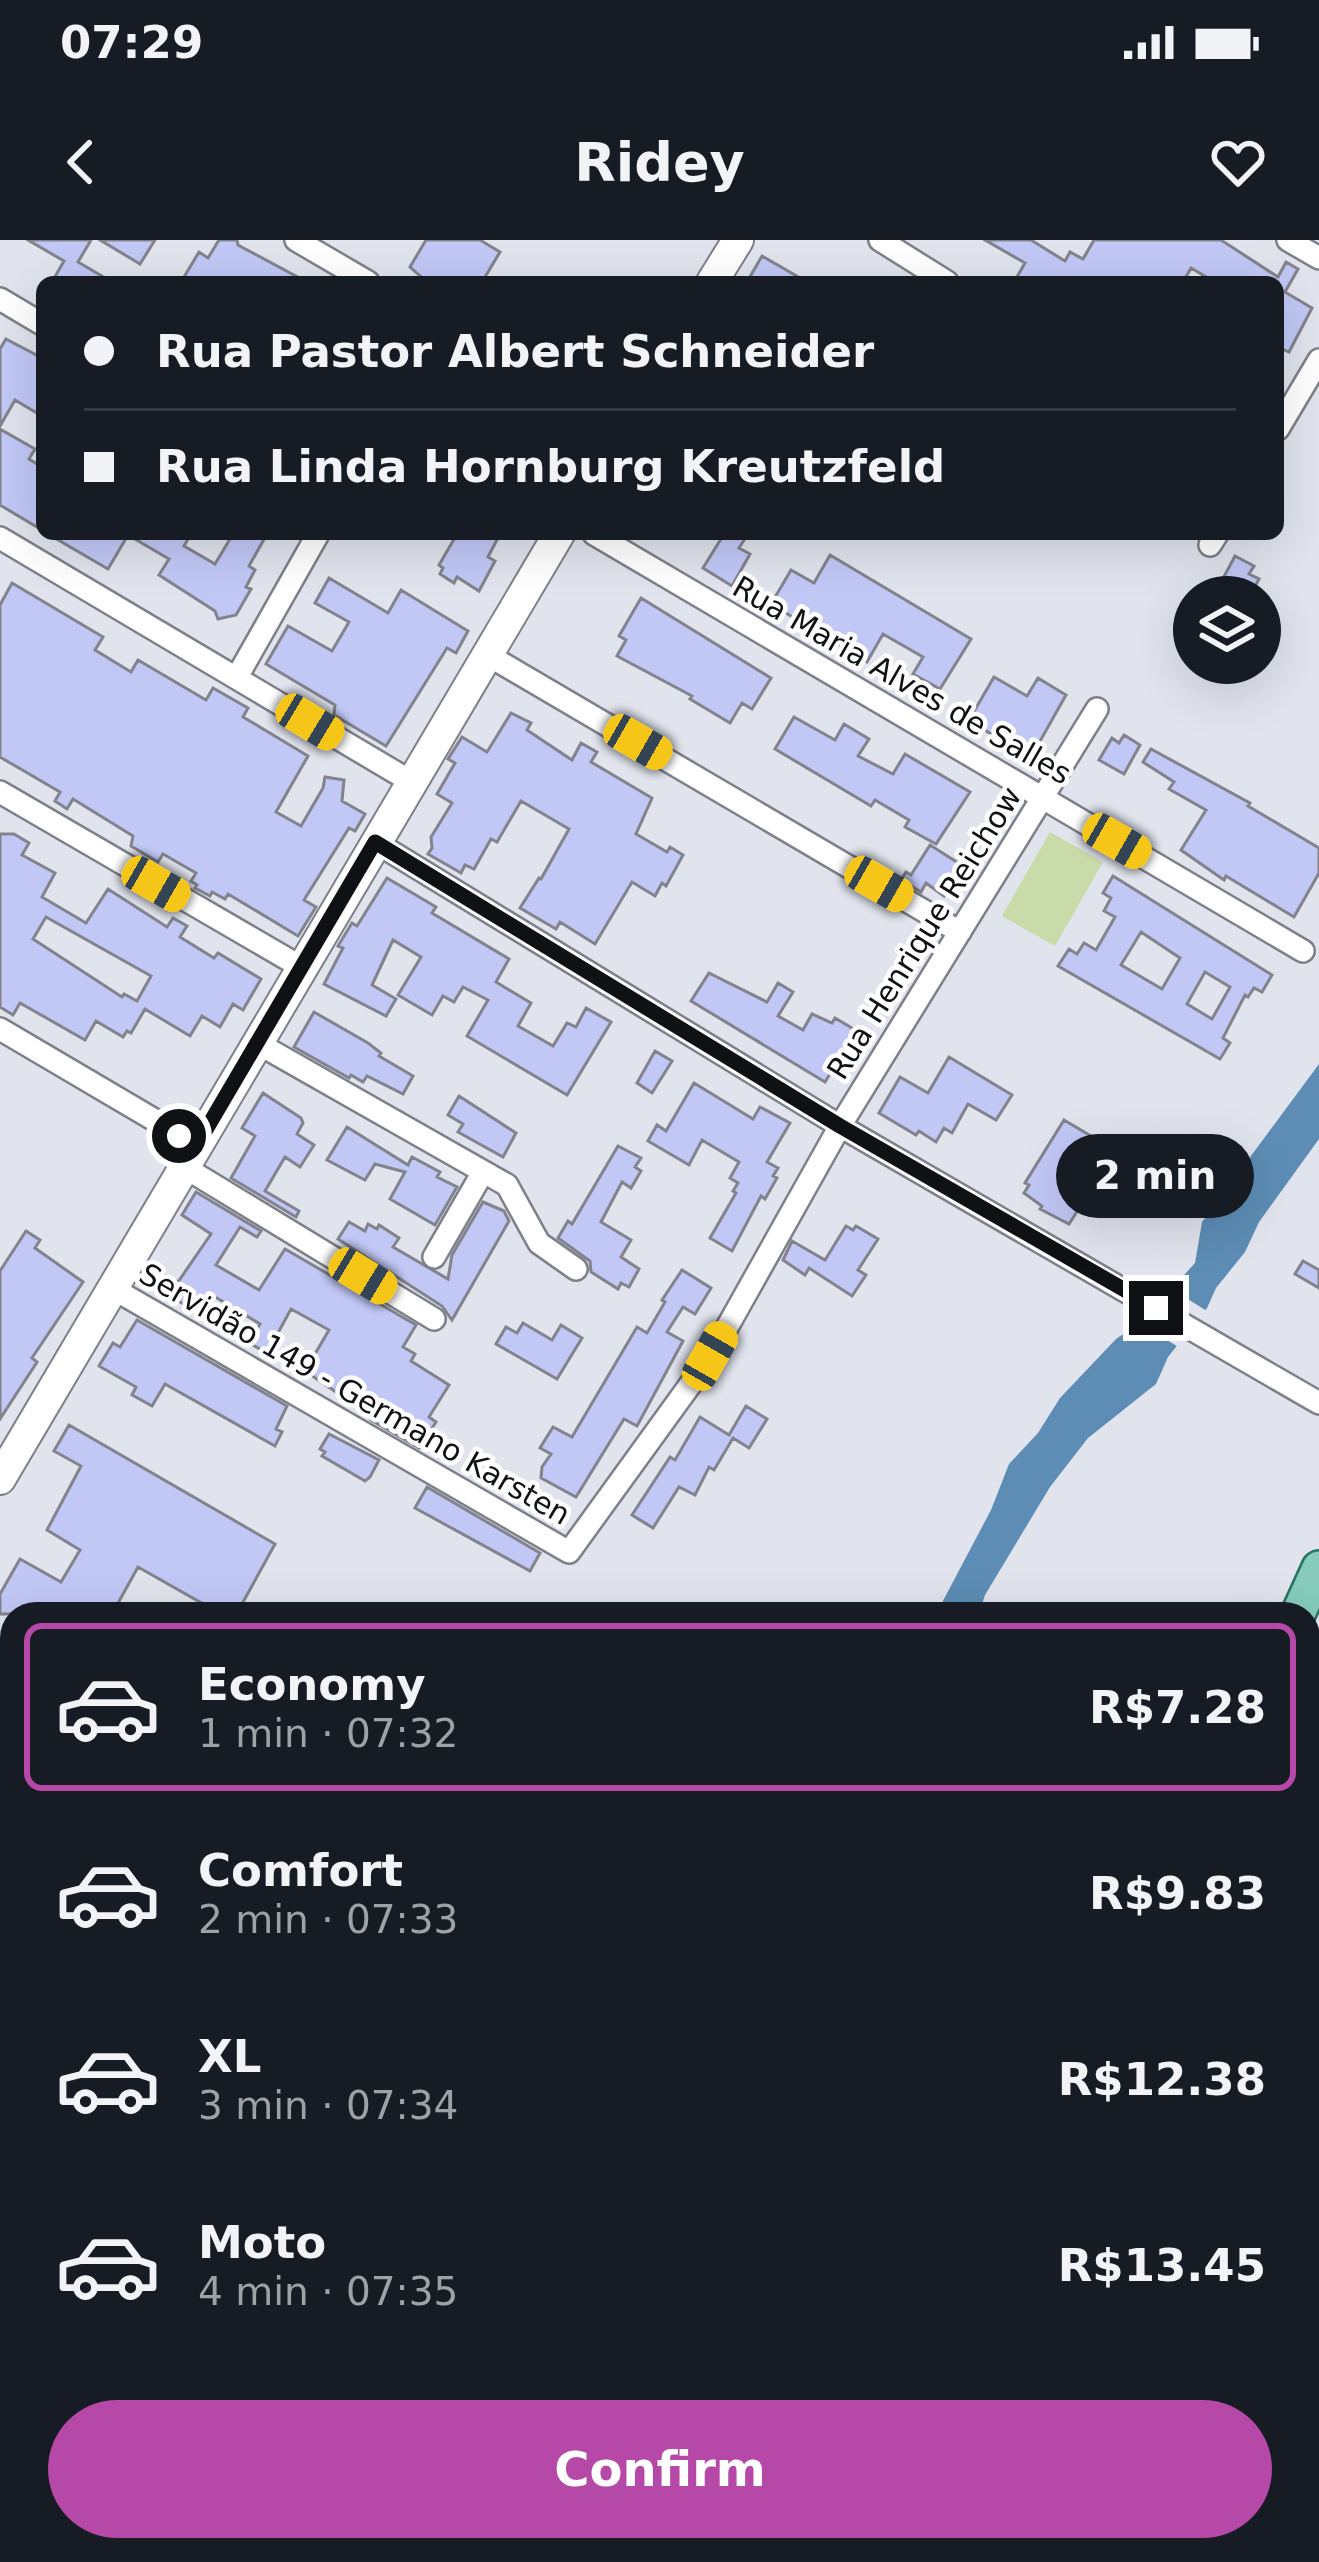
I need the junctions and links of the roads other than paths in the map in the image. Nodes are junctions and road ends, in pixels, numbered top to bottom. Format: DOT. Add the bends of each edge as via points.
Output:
graph roads {
  1 [pos="296,240"];
  2 [pos="738,240"];
  3 [pos="880,240"];
  4 [pos="1288,240"];
  5 [pos="1319,258"];
  6 [pos="358,276"];
  7 [pos="716,276"];
  8 [pos="937,276"];
  9 [pos="0,299"];
  10 [pos="36,320"];
  11 [pos="1319,360"];
  12 [pos="1284,419"];
  13 [pos="0,538"];
  14 [pos="316,540"];
  15 [pos="556,540"];
  16 [pos="604,540"];
  17 [pos="483,659"];
  18 [pos="237,677"];
  19 [pos="1096,709"];
  20 [pos="410,781"];
  21 [pos="0,792"];
  22 [pos="1043,797"];
  23 [pos="375,842"];
  24 [pos="832,873"];
  25 [pos="960,932"];
  26 [pos="1303,951"];
  27 [pos="301,967"];
  28 [pos="0,1029"];
  29 [pos="257,1043"];
  30 [pos="840,1126"];
  31 [pos="190,1156"];
  32 [pos="483,1172"];
  33 [pos="434,1257"];
  34 [pos="576,1269"];
  35 [pos="112,1288"];
  36 [pos="434,1319"];
  37 [pos="1319,1403"];
  38 [pos="4,1464"];
  39 [pos="569,1552"];
  40 [pos="1319,1568"];
  41 [pos="1303,1602"];
  1 -- 6 [label="street"];
  2 -- 7 [label="main road"];
  3 -- 8 [label="street"];
  4 -- 5 [label="street"];
  9 -- 10 [label="street"];
  11 -- 12 [label="street"];
  13 -- 18 [label="street"];
  14 -- 18 [label="street"];
  15 -- 17 [label="main road"];
  16 -- 22 [label="street, Rua Maria Alves de Salles"];
  17 -- 20 [label="main road"];
  17 -- 24 [label="street"];
  17 -- 25 [label="street"];
  18 -- 20 [label="street"];
  19 -- 22 [label="street, Rua Henrique Reichow"];
  20 -- 23 [label="main road"];
  21 -- 27 [label="street"];
  22 -- 25 [label="street, Rua Henrique Reichow"];
  22 -- 26 [label="street, Rua Maria Alves de Salles"];
  23 -- 27 [label="main road"];
  23 -- 30 [label="street"];
  25 -- 30 [label="street, Rua Henrique Reichow"];
  27 -- 29 [label="main road"];
  28 -- 31 [label="street"];
  29 -- 31 [label="main road"];
  29 -- 32 [label="street"];
  30 -- 37 [label="street"];
  30 -- 39 [label="street, Rua Henrique Reichow" via="710,1356"];
  31 -- 35 [label="main road"];
  31 -- 36 [label="street"];
  32 -- 33 [label="street"];
  32 -- 34 [label="street" via="507,1185 539,1243"];
  35 -- 38 [label="main road"];
  35 -- 39 [label="street, Servidão 149 - Germano Karsten"];
  40 -- 41 [label="main road"];
}
